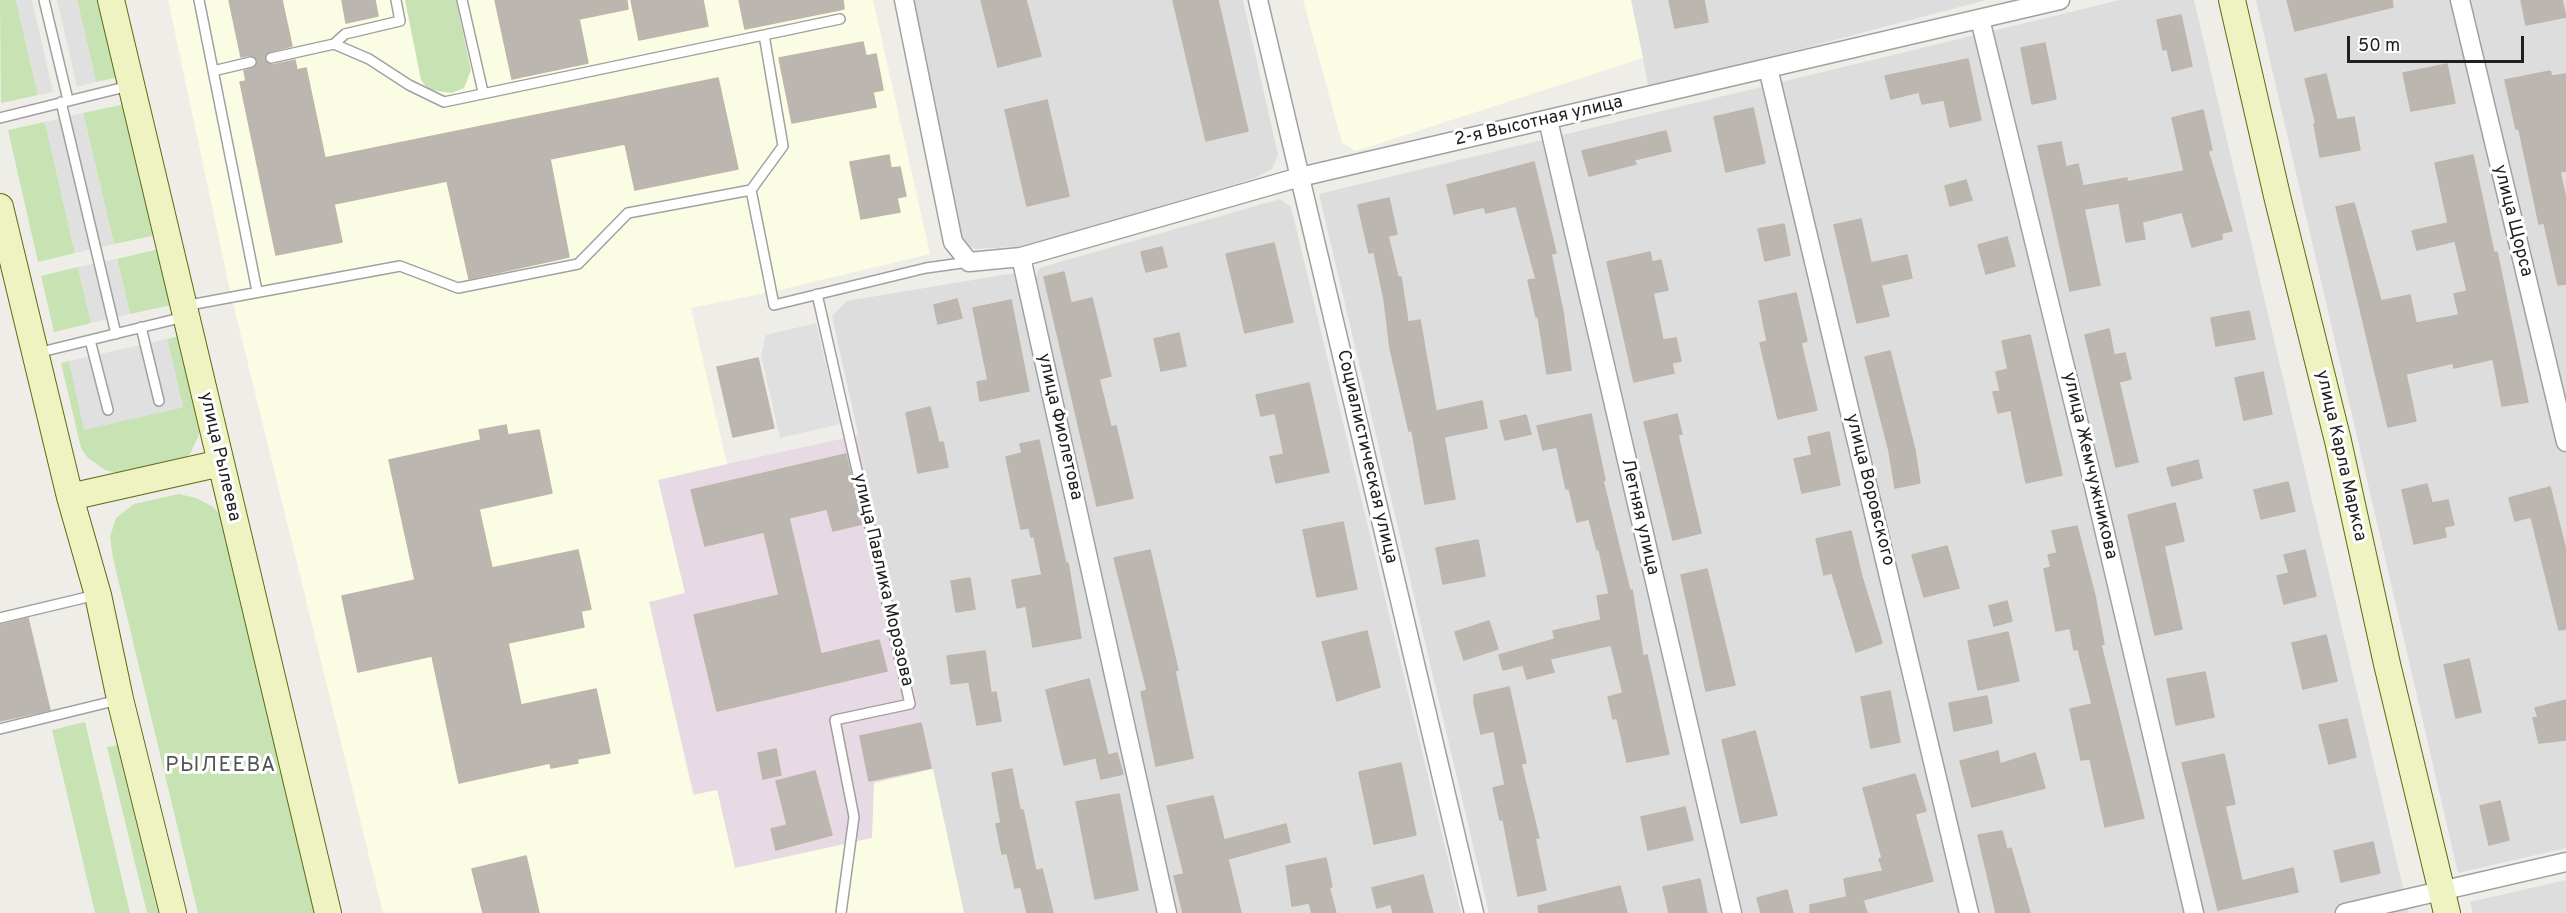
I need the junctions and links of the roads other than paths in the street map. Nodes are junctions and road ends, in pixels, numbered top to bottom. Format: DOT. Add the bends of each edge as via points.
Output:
graph roads {
  1 [pos="44,0"];
  2 [pos="111,0"];
  3 [pos="199,0"];
  4 [pos="396,0"];
  5 [pos="462,0"];
  6 [pos="904,0"];
  7 [pos="1258,0"];
  8 [pos="2060,0"];
  9 [pos="2232,0"];
  10 [pos="2460,0"];
  11 [pos="840,19"];
  12 [pos="1980,19"];
  13 [pos="765,35"];
  14 [pos="334,44"];
  15 [pos="271,58"];
  16 [pos="250,62"];
  17 [pos="1768,68"];
  18 [pos="213,71"];
  19 [pos="131,85"];
  20 [pos="483,92"];
  21 [pos="64,101"];
  22 [pos="0,118"];
  23 [pos="1548,120"];
  24 [pos="1300,177"];
  25 [pos="751,190"];
  26 [pos="0,207"];
  27 [pos="1021,257"];
  28 [pos="969,262"];
  29 [pos="257,291"];
  30 [pos="817,294"];
  31 [pos="185,311"];
  32 [pos="141,327"];
  33 [pos="116,334"];
  34 [pos="90,340"];
  35 [pos="35,354"];
  36 [pos="159,401"];
  37 [pos="108,410"];
  38 [pos="2566,442"];
  39 [pos="221,463"];
  40 [pos="70,497"];
  41 [pos="98,595"];
  42 [pos="0,618"];
  43 [pos="120,699"];
  44 [pos="0,729"];
  45 [pos="2566,862"];
  46 [pos="2445,901"];
  47 [pos="172,913"];
  48 [pos="328,913"];
  49 [pos="841,913"];
  50 [pos="1167,913"];
  51 [pos="1474,913"];
  52 [pos="1732,913"];
  53 [pos="1970,913"];
  54 [pos="2194,913"];
  55 [pos="2345,913"];
  1 -- 21 [label="lane"];
  2 -- 19 [label="main road, улица Рылеева"];
  3 -- 18 [label="lane"];
  4 -- 14 [label="lane" via="400,21 345,34"];
  5 -- 20 [label="lane"];
  6 -- 28 [label="street" via="953,242"];
  7 -- 24 [label="street, Социалистическая улица"];
  8 -- 12 [label="street, 2-я Высотная улица"];
  9 -- 46 [label="main road, улица Карла Маркса"];
  10 -- 38 [label="street, улица Щорса"];
  11 -- 13 [label="lane"];
  12 -- 17 [label="street, 2-я Высотная улица"];
  12 -- 54 [label="street, улица Жемчужникова"];
  13 -- 20 [label="lane"];
  13 -- 25 [label="lane" via="783,146"];
  14 -- 15 [label="lane"];
  14 -- 20 [label="lane" via="369,59 444,102"];
  16 -- 18 [label="lane"];
  17 -- 23 [label="street, 2-я Высотная улица"];
  17 -- 53 [label="street, улица Воровского"];
  18 -- 29 [label="lane"];
  19 -- 21 [label="lane"];
  19 -- 31 [label="main road, улица Рылеева"];
  21 -- 22 [label="lane"];
  21 -- 33 [label="lane"];
  23 -- 24 [label="street, 2-я Высотная улица"];
  23 -- 52 [label="street, Летняя улица"];
  24 -- 27 [label="street, 2-я Высотная улица"];
  24 -- 51 [label="street, Социалистическая улица"];
  25 -- 29 [label="lane" via="628,213 578,264 458,288 399,266"];
  25 -- 30 [label="lane" via="774,305"];
  26 -- 35 [label="main road"];
  27 -- 28 [label="street"];
  27 -- 50 [label="street, улица Фиолетова"];
  28 -- 30 [label="lane"];
  29 -- 31 [label="lane"];
  30 -- 49 [label="lane, улица Павлика Морозова" via="910,704 835,720 854,817"];
  31 -- 32 [label="lane"];
  31 -- 39 [label="main road, улица Рылеева"];
  32 -- 33 [label="lane"];
  32 -- 36 [label="lane"];
  33 -- 34 [label="lane"];
  34 -- 35 [label="lane"];
  34 -- 37 [label="lane"];
  35 -- 40 [label="main road"];
  39 -- 40 [label="main road"];
  39 -- 48 [label="main road, улица Рылеева"];
  40 -- 41 [label="main road"];
  41 -- 42 [label="lane"];
  41 -- 43 [label="main road"];
  43 -- 44 [label="lane"];
  43 -- 47 [label="main road"];
  45 -- 46 [label="street"];
  46 -- 55 [label="street"];
}
